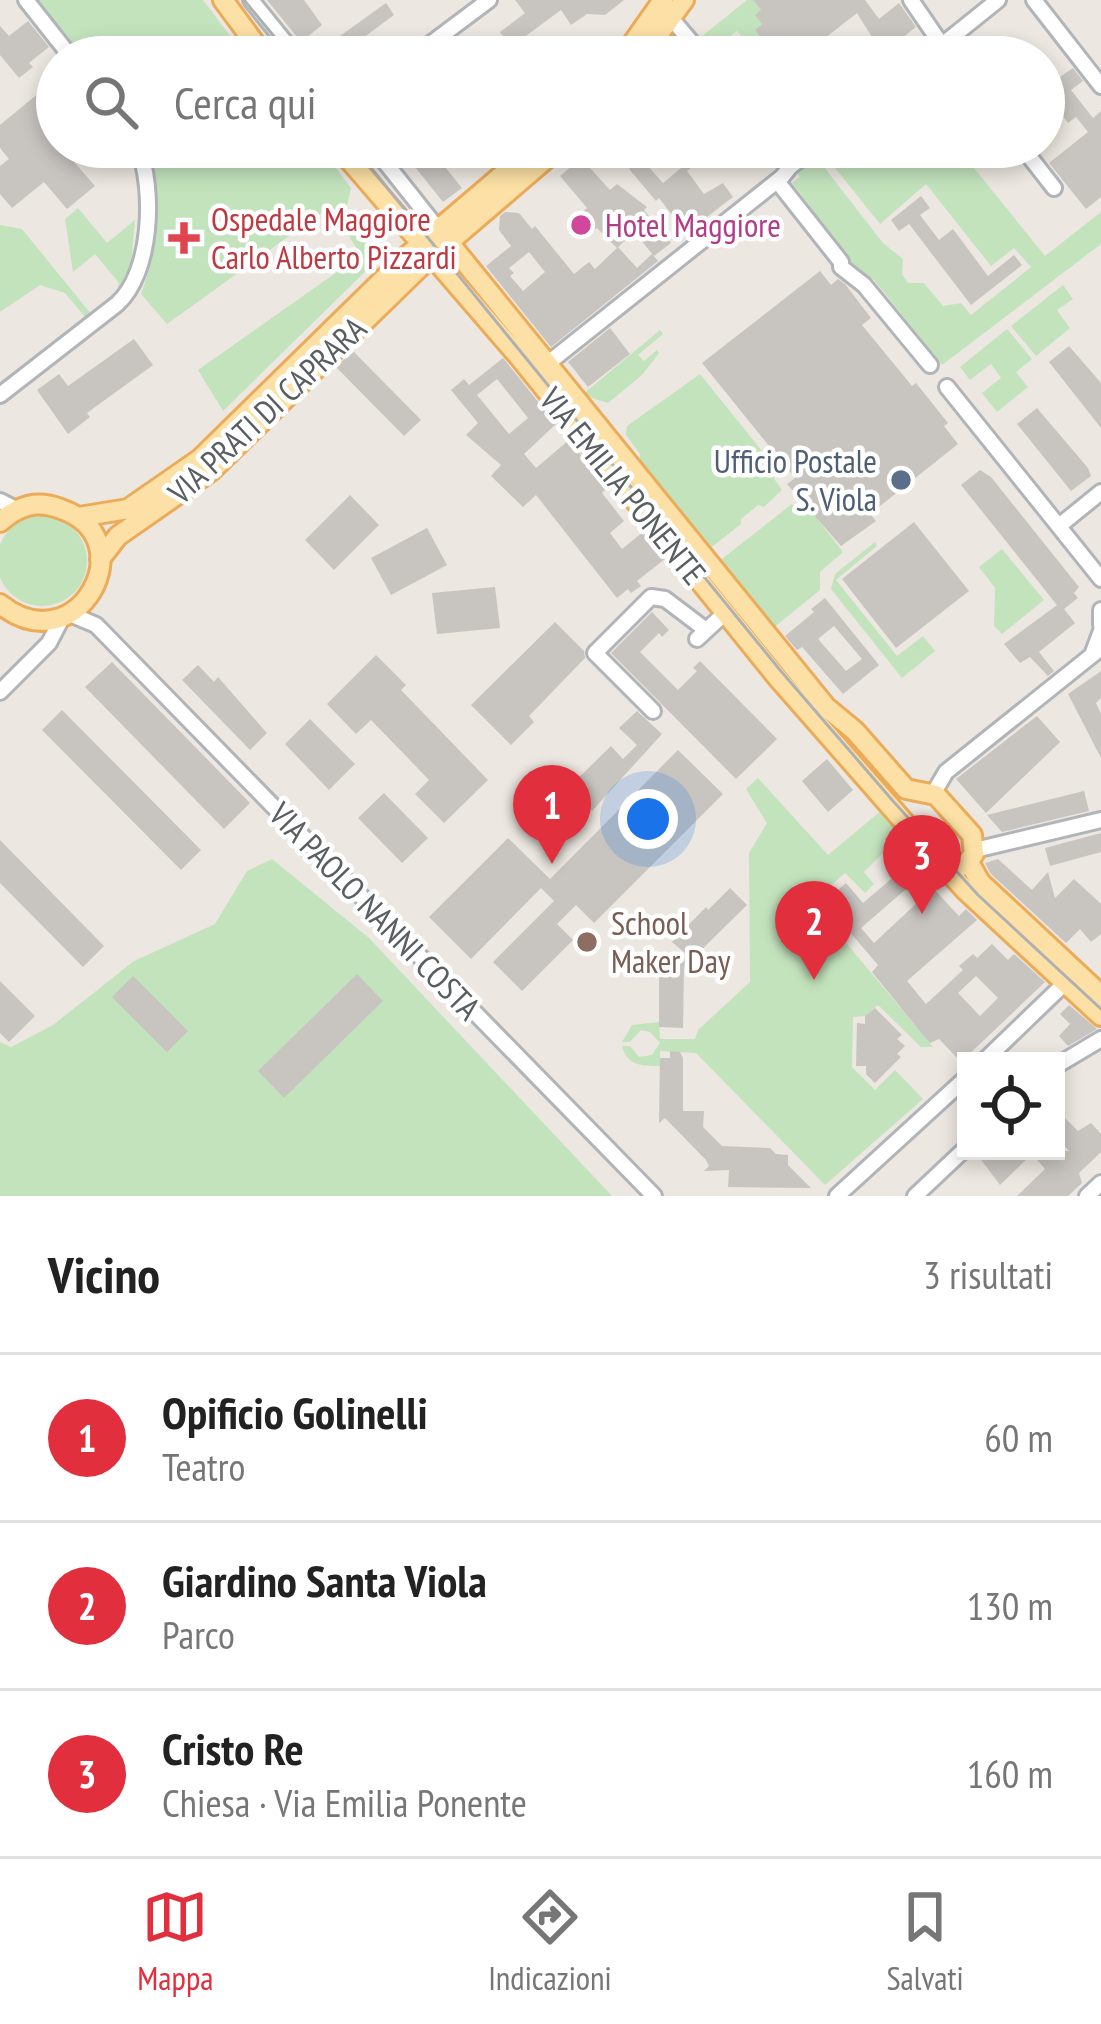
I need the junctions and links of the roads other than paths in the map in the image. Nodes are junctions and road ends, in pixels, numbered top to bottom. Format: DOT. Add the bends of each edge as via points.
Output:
graph roads {
  1 [pos="26,0"];
  2 [pos="223,0"];
  3 [pos="251,0"];
  4 [pos="489,0"];
  5 [pos="685,0"];
  6 [pos="911,0"];
  7 [pos="998,0"];
  8 [pos="1034,0"];
  9 [pos="667,9"];
  10 [pos="54,36"];
  11 [pos="250,36"];
  12 [pos="280,36"];
  13 [pos="441,36"];
  14 [pos="642,36"];
  15 [pos="653,36"];
  16 [pos="688,36"];
  17 [pos="936,36"];
  18 [pos="961,36"];
  19 [pos="1062,36"];
  20 [pos="1065,40"];
  21 [pos="1101,86"];
  22 [pos="143,168"];
  23 [pos="356,168"];
  24 [pos="390,168"];
  25 [pos="513,168"];
  26 [pos="532,168"];
  27 [pos="789,168"];
  28 [pos="1038,168"];
  29 [pos="778,181"];
  30 [pos="1054,188"];
  31 [pos="443,236"];
  32 [pos="426,250"];
  33 [pos="547,364"];
  34 [pos="930,365"];
  35 [pos="947,387"];
  36 [pos="0,395"];
  37 [pos="1101,492"];
  38 [pos="8,505"];
  39 [pos="79,517"];
  40 [pos="0,522"];
  41 [pos="1059,526"];
  42 [pos="100,560"];
  43 [pos="1101,578"];
  44 [pos="90,596"];
  45 [pos="1101,610"];
  46 [pos="4,613"];
  47 [pos="725,613"];
  48 [pos="66,616"];
  49 [pos="33,620"];
  50 [pos="95,625"];
  51 [pos="1101,628"];
  52 [pos="1097,652"];
  53 [pos="33,659"];
  54 [pos="0,692"];
  55 [pos="653,711"];
  56 [pos="925,794"];
  57 [pos="1101,820"];
  58 [pos="907,826"];
  59 [pos="972,856"];
  60 [pos="940,862"];
  61 [pos="1065,983"];
  62 [pos="1101,994"];
  63 [pos="1101,1016"];
  64 [pos="1101,1039"];
  65 [pos="993,1052"];
  66 [pos="1065,1061"];
  67 [pos="957,1086"];
  68 [pos="957,1156"];
  69 [pos="1101,1183"];
  70 [pos="654,1196"];
  71 [pos="837,1196"];
  72 [pos="915,1196"];
  73 [pos="1087,1196"];
  1 -- 10 [label="street"];
  2 -- 11 [label="main road"];
  3 -- 12 [label="street"];
  4 -- 13 [label="street"];
  5 -- 9 [label="main road"];
  6 -- 17 [label="street"];
  7 -- 18 [label="street"];
  8 -- 19 [label="street"];
  9 -- 14 [label="main road"];
  9 -- 15 [label="main road"];
  9 -- 16 [label="street"];
  20 -- 21 [label="street"];
  22 -- 36 [label="street" via="145,250 134,286"];
  23 -- 32 [label="main road, VIA EMILIA PONENTE"];
  24 -- 31 [label="street, VIA EMILIA PONENTE"];
  25 -- 31 [label="main road"];
  26 -- 31 [label="main road"];
  27 -- 29 [label="street"];
  28 -- 30 [label="street"];
  29 -- 33 [label="street"];
  29 -- 34 [label="street" via="841,267"];
  31 -- 32 [label="main road"];
  31 -- 33 [label="main road, VIA EMILIA PONENTE"];
  32 -- 39 [label="main road, VIA PRATI DI CAPRARA" via="200,459 128,509"];
  32 -- 42 [label="main road, VIA PRATI DI CAPRARA" via="211,471 118,536"];
  32 -- 47 [label="main road, VIA EMILIA PONENTE"];
  33 -- 56 [label="main road, VIA EMILIA PONENTE" via="826,707 906,789"];
  35 -- 41 [label="street"];
  37 -- 41 [label="street"];
  38 -- 39 [label="main road" via="46,505"];
  38 -- 40 [label="main road"];
  39 -- 42 [label="main road" via="92,529"];
  41 -- 43 [label="street"];
  42 -- 44 [label="main road"];
  44 -- 48 [label="main road"];
  44 -- 50 [label="street"];
  45 -- 51 [label="street"];
  46 -- 49 [label="main road"];
  47 -- 55 [label="street" via="702,634 665,599 651,597 596,653"];
  47 -- 58 [label="main road, VIA EMILIA PONENTE"];
  48 -- 49 [label="main road"];
  48 -- 50 [label="street, VIA PAOLO NANNI COSTA"];
  48 -- 53 [label="street"];
  49 -- 53 [label="street"];
  50 -- 70 [label="street, VIA PAOLO NANNI COSTA"];
  51 -- 52 [label="street"];
  52 -- 56 [label="street"];
  53 -- 54 [label="street"];
  56 -- 58 [label="main road" via="903,808"];
  56 -- 59 [label="main road, VIA EMILIA PONENTE" via="971,835"];
  57 -- 59 [label="street"];
  58 -- 60 [label="main road, VIA EMILIA PONENTE"];
  59 -- 60 [label="main road" via="956,868"];
  59 -- 62 [label="main road, VIA EMILIA PONENTE" via="980,882"];
  60 -- 61 [label="main road, VIA EMILIA PONENTE"];
  61 -- 63 [label="main road, VIA EMILIA PONENTE"];
  61 -- 65 [label="street"];
  64 -- 66 [label="street"];
  67 -- 71 [label="street"];
  68 -- 72 [label="street"];
  69 -- 73 [label="street"];
}
